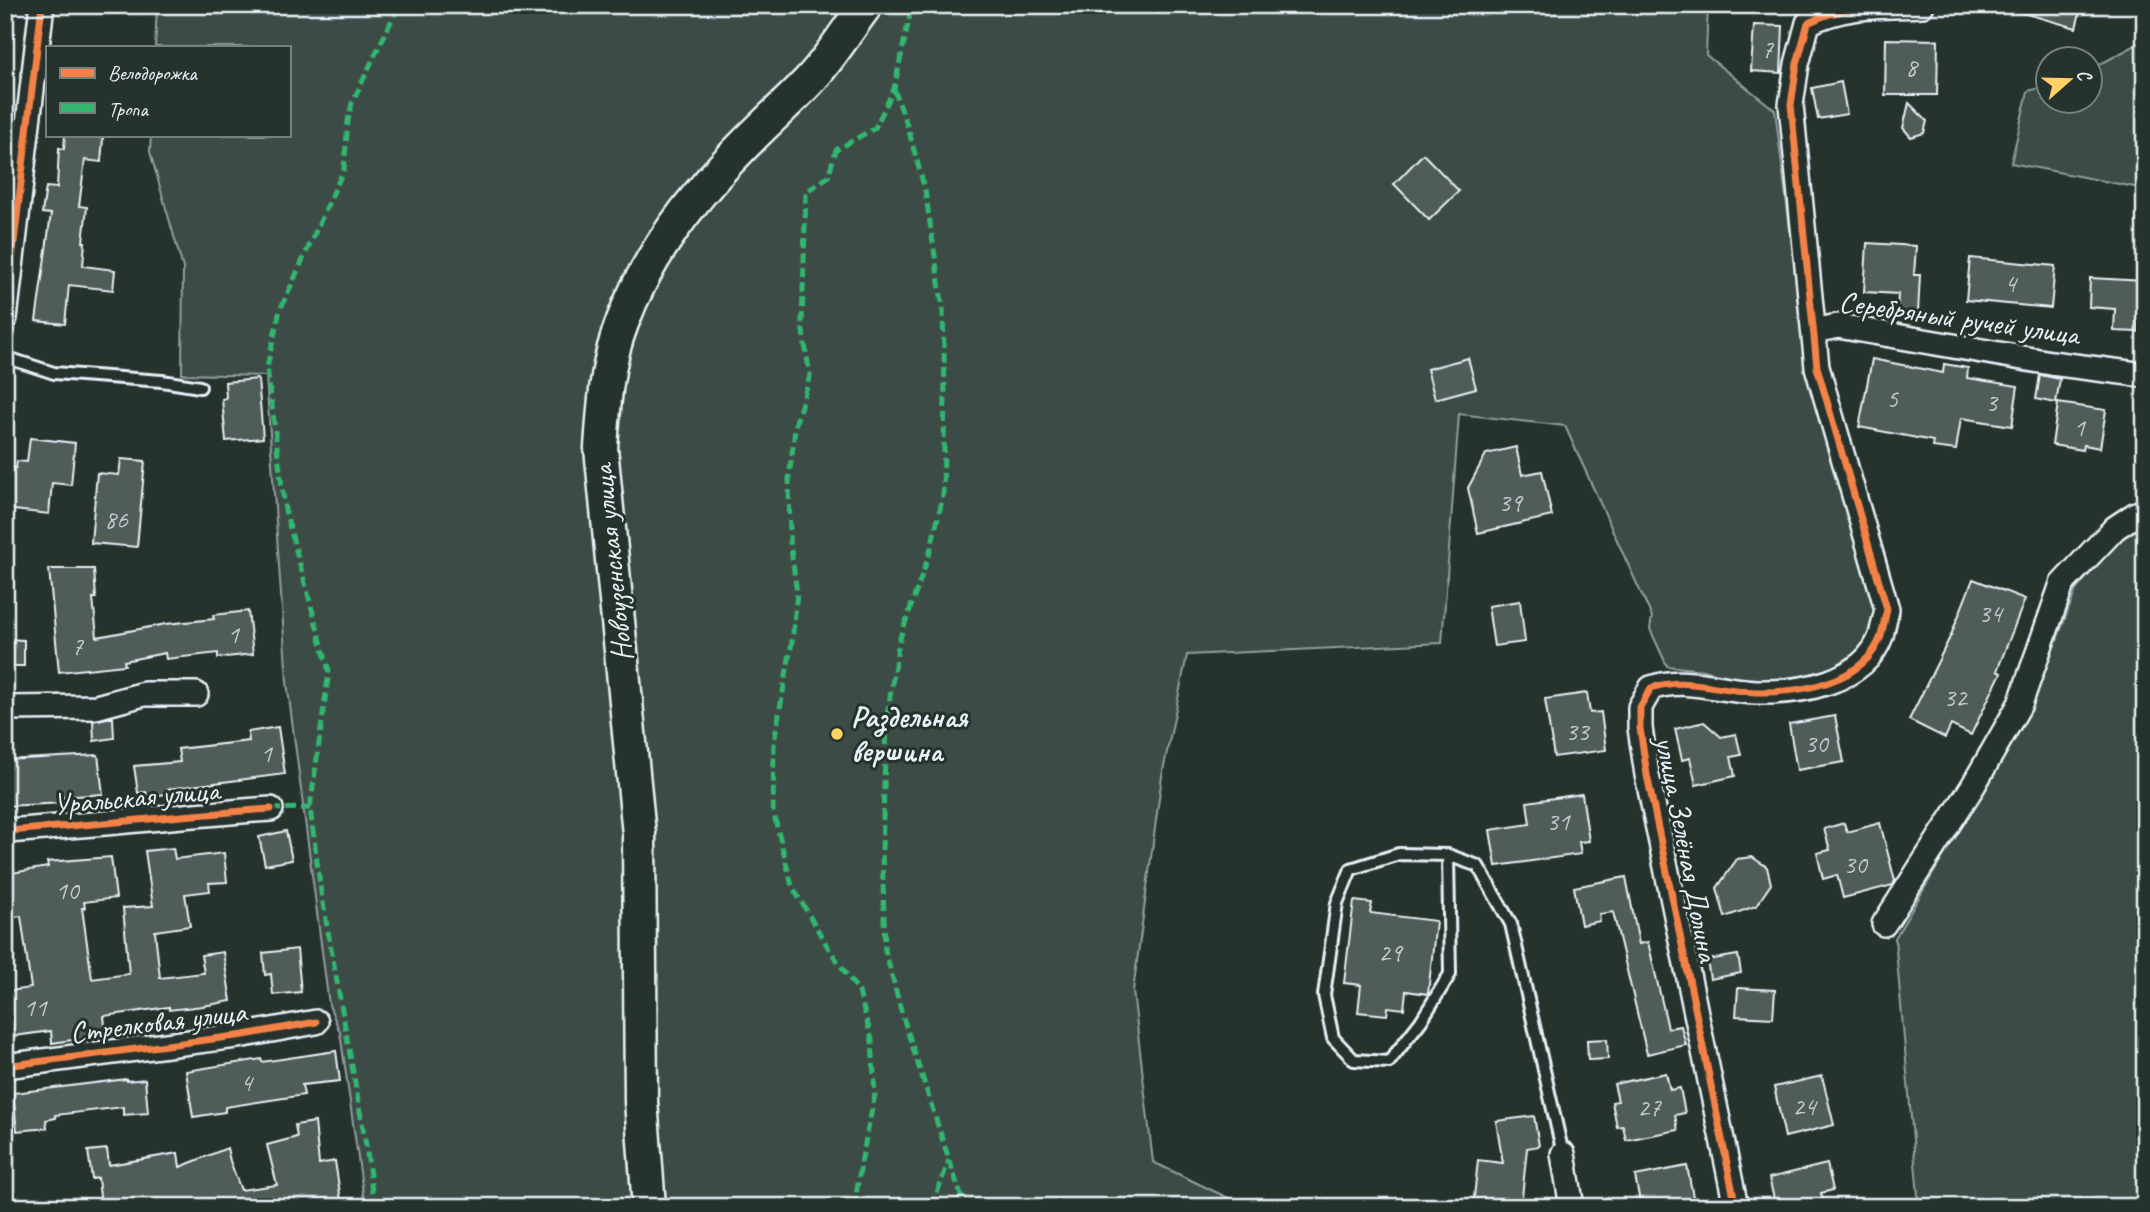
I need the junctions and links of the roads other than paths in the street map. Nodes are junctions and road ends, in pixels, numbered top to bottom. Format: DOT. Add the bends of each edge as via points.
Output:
graph roads {
  1 [pos="42,5"];
  2 [pos="866,5"];
  3 [pos="1922,5"];
  4 [pos="5,318"];
  5 [pos="1814,331"];
  6 [pos="5,357"];
  7 [pos="2145,375"];
  8 [pos="200,387"];
  9 [pos="2145,511"];
  10 [pos="196,694"];
  11 [pos="5,708"];
  12 [pos="271,810"];
  13 [pos="5,831"];
  14 [pos="1448,855"];
  15 [pos="1884,924"];
  16 [pos="316,1022"];
  17 [pos="5,1066"];
  18 [pos="1563,1154"];
  19 [pos="649,1207"];
  20 [pos="1572,1207"];
  21 [pos="1736,1207"];
  1 -- 4 [label="street"];
  2 -- 19 [label="main road, Новоузенская улица" via="810,80 738,150 672,232 643,277 621,324 605,385 601,448 639,834 641,1101"];
  3 -- 5 [label="street, Серебряный ручей улица" via="1844,9 1808,23 1791,105"];
  5 -- 7 [label="street, Серебряный ручей улица" via="1838,326"];
  5 -- 21 [label="street, улица Зелёная Долина" via="1816,367 1887,610 1880,638 1866,660 1843,677 1813,688 1757,692 1668,682 1651,688 1640,708 1647,775"];
  6 -- 8 [label="lane" via="54,373"];
  9 -- 15 [label="street" via="2115,528 2062,584 2020,704"];
  10 -- 11 [label="street" via="144,694 96,707"];
  12 -- 13 [label="street, Уральская улица"];
  14 -- 14 [label="lane" via="1450,974 1389,1062 1354,1059 1332,1038 1324,995 1337,903 1351,869 1399,854"];
  14 -- 18 [label="lane" via="1478,866 1511,924"];
  16 -- 17 [label="street, Стрелковая улица"];
  18 -- 20 [label="street"];
}
